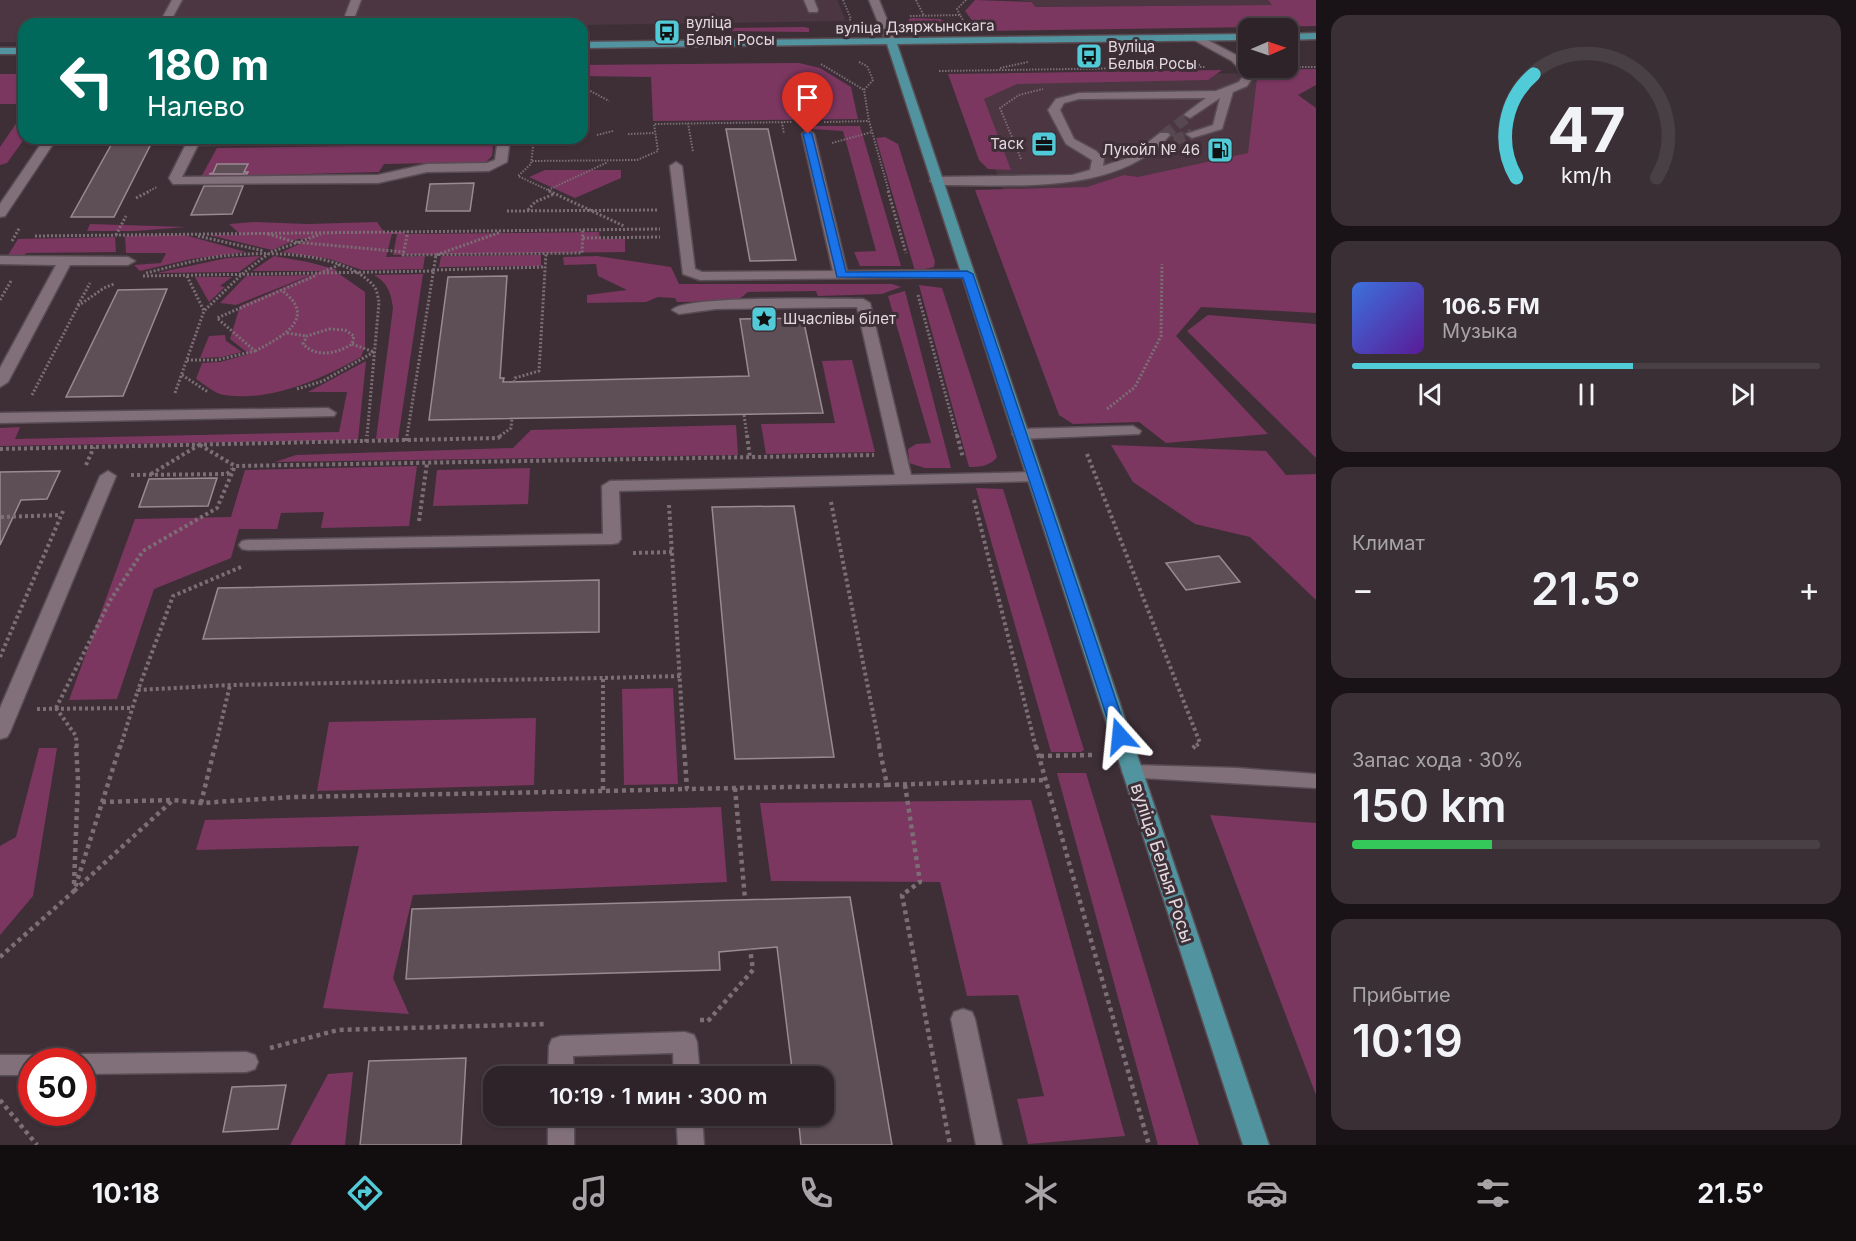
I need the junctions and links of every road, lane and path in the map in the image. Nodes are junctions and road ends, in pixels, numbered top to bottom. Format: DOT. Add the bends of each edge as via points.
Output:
graph roads {
  1 [pos="177,0"];
  2 [pos="356,0"];
  3 [pos="874,0"];
  4 [pos="916,0"];
  5 [pos="966,0"];
  6 [pos="960,15"];
  7 [pos="924,16"];
  8 [pos="167,18"];
  9 [pos="349,18"];
  10 [pos="1316,36"];
  11 [pos="1238,37"];
  12 [pos="1298,37"];
  13 [pos="1198,38"];
  14 [pos="891,42"];
  15 [pos="588,45"];
  16 [pos="0,51"];
  17 [pos="18,51"];
  18 [pos="816,60"];
  19 [pos="1238,63"];
  20 [pos="1298,67"];
  21 [pos="1316,67"];
  22 [pos="1238,68"];
  23 [pos="870,71"];
  24 [pos="939,71"];
  25 [pos="1247,78"];
  26 [pos="588,90"];
  27 [pos="864,90"];
  28 [pos="1223,92"];
  29 [pos="609,101"];
  30 [pos="1190,115"];
  31 [pos="673,120"];
  32 [pos="869,121"];
  33 [pos="800,122"];
  34 [pos="824,122"];
  35 [pos="688,123"];
  36 [pos="657,124"];
  37 [pos="613,131"];
  38 [pos="872,132"];
  39 [pos="655,133"];
  40 [pos="628,134"];
  41 [pos="808,134"];
  42 [pos="1192,134"];
  43 [pos="597,135"];
  44 [pos="1169,137"];
  45 [pos="47,144"];
  46 [pos="192,144"];
  47 [pos="503,144"];
  48 [pos="533,144"];
  49 [pos="811,149"];
  50 [pos="693,155"];
  51 [pos="611,161"];
  52 [pos="531,162"];
  53 [pos="676,166"];
  54 [pos="1096,172"];
  55 [pos="936,181"];
  56 [pos="548,190"];
  57 [pos="555,193"];
  58 [pos="590,210"];
  59 [pos="680,210"];
  60 [pos="507,211"];
  61 [pos="527,211"];
  62 [pos="0,213"];
  63 [pos="126,216"];
  64 [pos="627,228"];
  65 [pos="583,229"];
  66 [pos="506,230"];
  67 [pos="408,231"];
  68 [pos="327,232"];
  69 [pos="264,233"];
  70 [pos="190,234"];
  71 [pos="116,235"];
  72 [pos="14,237"];
  73 [pos="660,237"];
  74 [pos="683,237"];
  75 [pos="583,238"];
  76 [pos="295,242"];
  77 [pos="269,252"];
  78 [pos="404,252"];
  79 [pos="546,254"];
  80 [pos="436,255"];
  81 [pos="0,260"];
  82 [pos="65,261"];
  83 [pos="128,261"];
  84 [pos="1162,264"];
  85 [pos="339,265"];
  86 [pos="545,267"];
  87 [pos="433,270"];
  88 [pos="358,272"];
  89 [pos="320,273"];
  90 [pos="967,274"];
  91 [pos="241,275"];
  92 [pos="841,275"];
  93 [pos="913,275"];
  94 [pos="187,276"];
  95 [pos="58,277"];
  96 [pos="123,280"];
  97 [pos="281,290"];
  98 [pos="0,300"];
  99 [pos="679,310"];
  100 [pos="204,311"];
  101 [pos="286,333"];
  102 [pos="307,336"];
  103 [pos="352,344"];
  104 [pos="255,351"];
  105 [pos="375,352"];
  106 [pos="187,360"];
  107 [pos="182,375"];
  108 [pos="0,382"];
  109 [pos="514,382"];
  110 [pos="289,392"];
  111 [pos="31,397"];
  112 [pos="215,397"];
  113 [pos="328,413"];
  114 [pos="744,415"];
  115 [pos="166,416"];
  116 [pos="0,418"];
  117 [pos="512,418"];
  118 [pos="1133,431"];
  119 [pos="1078,432"];
  120 [pos="1020,434"];
  121 [pos="406,441"];
  122 [pos="366,442"];
  123 [pos="200,445"];
  124 [pos="0,449"];
  125 [pos="899,450"];
  126 [pos="750,458"];
  127 [pos="427,463"];
  128 [pos="235,466"];
  129 [pos="150,475"];
  130 [pos="108,476"];
  131 [pos="1034,477"];
  132 [pos="969,478"];
  133 [pos="904,479"];
  134 [pos="830,493"];
  135 [pos="669,496"];
  136 [pos="1,517"];
  137 [pos="416,542"];
  138 [pos="248,545"];
  139 [pos="249,564"];
  140 [pos="0,657"];
  141 [pos="680,676"];
  142 [pos="603,678"];
  143 [pos="230,685"];
  144 [pos="138,690"];
  145 [pos="56,708"];
  146 [pos="132,708"];
  147 [pos="0,732"];
  148 [pos="1186,754"];
  149 [pos="1092,755"];
  150 [pos="1040,756"];
  151 [pos="1131,772"];
  152 [pos="1044,780"];
  153 [pos="1316,782"];
  154 [pos="905,785"];
  155 [pos="887,786"];
  156 [pos="735,788"];
  157 [pos="687,789"];
  158 [pos="603,791"];
  159 [pos="173,800"];
  160 [pos="102,802"];
  161 [pos="201,803"];
  162 [pos="74,891"];
  163 [pos="745,899"];
  164 [pos="750,949"];
  165 [pos="0,957"];
  166 [pos="963,1019"];
  167 [pos="502,1025"];
  168 [pos="686,1042"];
  169 [pos="251,1056"];
  170 [pos="96,1063"];
  171 [pos="0,1065"];
  172 [pos="18,1065"];
  173 [pos="561,1066"];
  174 [pos="687,1066"];
  175 [pos="0,1101"];
  176 [pos="561,1126"];
  177 [pos="690,1126"];
  178 [pos="37,1145"];
  179 [pos="561,1145"];
  180 [pos="691,1145"];
  181 [pos="950,1145"];
  182 [pos="989,1145"];
  183 [pos="1149,1145"];
  184 [pos="1256,1145"];
  1 -- 8 [label="street"];
  2 -- 9 [label="street"];
  3 -- 14 [label="street, вуліца Белыя Росы"];
  4 -- 7 [label="path"];
  5 -- 6 [label="path" via="957,9"];
  10 -- 12 [label="main road"];
  11 -- 13 [label="main road, вуліца Дзяржынскага"];
  13 -- 14 [label="main road, вуліца Дзяржынскага"];
  13 -- 19 [label="street"];
  14 -- 15 [label="main road, вуліца Дзяржынскага"];
  14 -- 55 [label="main road, вуліца Белыя Росы"];
  16 -- 17 [label="main road"];
  18 -- 27 [label="path"];
  20 -- 21 [label="path"];
  22 -- 24 [label="path"];
  23 -- 27 [label="path" via="873,80"];
  25 -- 28 [label="street" via="1243,84"];
  26 -- 29 [label="path"];
  27 -- 32 [label="path"];
  28 -- 30 [label="street"];
  28 -- 42 [label="street" via="1218,127"];
  28 -- 54 [label="street" via="1079,96 1060,101 1054,110 1057,117 1071,143 1098,159"];
  31 -- 36 [label="path"];
  32 -- 34 [label="path"];
  32 -- 38 [label="path"];
  33 -- 35 [label="path"];
  35 -- 36 [label="path"];
  35 -- 50 [label="path"];
  36 -- 39 [label="path"];
  37 -- 43 [label="path"];
  38 -- 49 [label="path"];
  38 -- 93 [label="path"];
  39 -- 40 [label="path"];
  39 -- 51 [label="path" via="658,151 637,160"];
  41 -- 49 [label="street"];
  44 -- 54 [label="street" via="1132,161"];
  45 -- 62 [label="street"];
  46 -- 47 [label="street" via="177,181 378,179 427,168 489,167 501,162"];
  48 -- 52 [label="path"];
  49 -- 92 [label="street"];
  51 -- 52 [label="path"];
  51 -- 56 [label="path"];
  52 -- 56 [label="path" via="518,176"];
  53 -- 59 [label="street"];
  54 -- 55 [label="street" via="1072,179"];
  55 -- 90 [label="main road, вуліца Белыя Росы"];
  56 -- 57 [label="path"];
  57 -- 58 [label="path"];
  57 -- 61 [label="path" via="535,202"];
  58 -- 59 [label="path"];
  58 -- 61 [label="path"];
  58 -- 64 [label="path"];
  59 -- 74 [label="street"];
  60 -- 61 [label="path"];
  63 -- 71 [label="path"];
  64 -- 65 [label="path"];
  64 -- 73 [label="path" via="660,227"];
  65 -- 66 [label="path"];
  65 -- 75 [label="path"];
  66 -- 67 [label="path"];
  66 -- 80 [label="path"];
  67 -- 68 [label="path"];
  67 -- 78 [label="path"];
  68 -- 69 [label="path"];
  68 -- 76 [label="path"];
  69 -- 70 [label="path"];
  69 -- 76 [label="path"];
  70 -- 71 [label="path"];
  70 -- 77 [label="path"];
  71 -- 72 [label="path"];
  73 -- 74 [label="path"];
  73 -- 75 [label="path"];
  74 -- 92 [label="street" via="688,271 700,276"];
  75 -- 79 [label="path" via="582,253"];
  76 -- 77 [label="path"];
  76 -- 78 [label="path"];
  77 -- 85 [label="path"];
  77 -- 91 [label="path"];
  77 -- 94 [label="path" via="220,256 133,276"];
  78 -- 80 [label="path" via="403,255"];
  79 -- 80 [label="path"];
  79 -- 86 [label="path"];
  80 -- 87 [label="path"];
  81 -- 82 [label="street"];
  82 -- 83 [label="street"];
  82 -- 95 [label="street"];
  84 -- 119 [label="path" via="1161,336 1135,387"];
  85 -- 88 [label="path"];
  85 -- 89 [label="path"];
  86 -- 87 [label="path"];
  86 -- 109 [label="path" via="539,371 515,378"];
  87 -- 88 [label="path"];
  87 -- 121 [label="path"];
  88 -- 89 [label="path"];
  88 -- 105 [label="path" via="375,286 380,302"];
  89 -- 91 [label="path"];
  89 -- 97 [label="path"];
  90 -- 93 [label="street"];
  90 -- 120 [label="main road, вуліца Белыя Росы"];
  91 -- 94 [label="path"];
  91 -- 100 [label="path"];
  92 -- 93 [label="street"];
  93 -- 132 [label="path"];
  94 -- 100 [label="path"];
  95 -- 98 [label="path" via="12,278"];
  95 -- 108 [label="street"];
  96 -- 111 [label="path" via="78,306"];
  97 -- 101 [label="path" via="291,295 299,313"];
  97 -- 104 [label="path" via="217,318"];
  99 -- 125 [label="street" via="716,305 863,303"];
  100 -- 106 [label="path"];
  101 -- 102 [label="path"];
  101 -- 104 [label="path"];
  102 -- 103 [label="path" via="337,328 354,336"];
  102 -- 103 [label="path" via="303,344 309,351 340,351"];
  103 -- 105 [label="path"];
  104 -- 106 [label="path" via="217,360"];
  105 -- 110 [label="path" via="323,381"];
  105 -- 122 [label="path"];
  106 -- 107 [label="path"];
  107 -- 112 [label="path"];
  107 -- 115 [label="path"];
  113 -- 115 [label="street"];
  114 -- 126 [label="path"];
  115 -- 116 [label="street"];
  117 -- 121 [label="path" via="511,428 498,438"];
  118 -- 119 [label="street"];
  119 -- 120 [label="street"];
  119 -- 148 [label="path" via="1200,743"];
  120 -- 131 [label="main road, вуліца Белыя Росы"];
  121 -- 122 [label="path"];
  122 -- 123 [label="path"];
  123 -- 124 [label="path"];
  123 -- 128 [label="path"];
  123 -- 129 [label="path"];
  125 -- 126 [label="path" via="874,455"];
  125 -- 133 [label="street"];
  126 -- 127 [label="path"];
  127 -- 128 [label="path"];
  127 -- 137 [label="path"];
  128 -- 129 [label="path" via="227,474"];
  128 -- 145 [label="path" via="217,508 143,551 111,599"];
  129 -- 130 [label="path"];
  130 -- 147 [label="street"];
  131 -- 132 [label="street"];
  131 -- 151 [label="main road, вуліца Белыя Росы"];
  132 -- 133 [label="street"];
  132 -- 150 [label="path"];
  133 -- 137 [label="street" via="610,486 612,539"];
  134 -- 155 [label="path"];
  135 -- 141 [label="path"];
  136 -- 140 [label="path" via="61,515"];
  137 -- 138 [label="street"];
  139 -- 144 [label="path" via="173,596"];
  141 -- 142 [label="path"];
  141 -- 157 [label="path"];
  142 -- 143 [label="path"];
  142 -- 158 [label="path"];
  143 -- 144 [label="path"];
  143 -- 161 [label="path"];
  144 -- 146 [label="path"];
  145 -- 146 [label="path"];
  145 -- 162 [label="path" via="76,736"];
  146 -- 160 [label="path"];
  149 -- 150 [label="path"];
  150 -- 152 [label="path"];
  151 -- 153 [label="street"];
  151 -- 184 [label="main road, вуліца Белыя Росы"];
  152 -- 154 [label="path"];
  152 -- 183 [label="path"];
  154 -- 155 [label="path"];
  154 -- 181 [label="path" via="920,882 902,895"];
  155 -- 156 [label="path"];
  156 -- 157 [label="path"];
  156 -- 163 [label="path"];
  157 -- 158 [label="path"];
  158 -- 161 [label="path" via="293,797"];
  159 -- 160 [label="path"];
  159 -- 161 [label="path"];
  159 -- 162 [label="path"];
  160 -- 162 [label="path"];
  162 -- 165 [label="path"];
  164 -- 168 [label="path" via="753,970"];
  166 -- 182 [label="street"];
  167 -- 169 [label="path" via="338,1030"];
  168 -- 173 [label="street" via="561,1046"];
  168 -- 174 [label="street"];
  169 -- 170 [label="street"];
  171 -- 172 [label="street"];
  175 -- 178 [label="path"];
  176 -- 179 [label="street"];
  177 -- 180 [label="street"];
}
